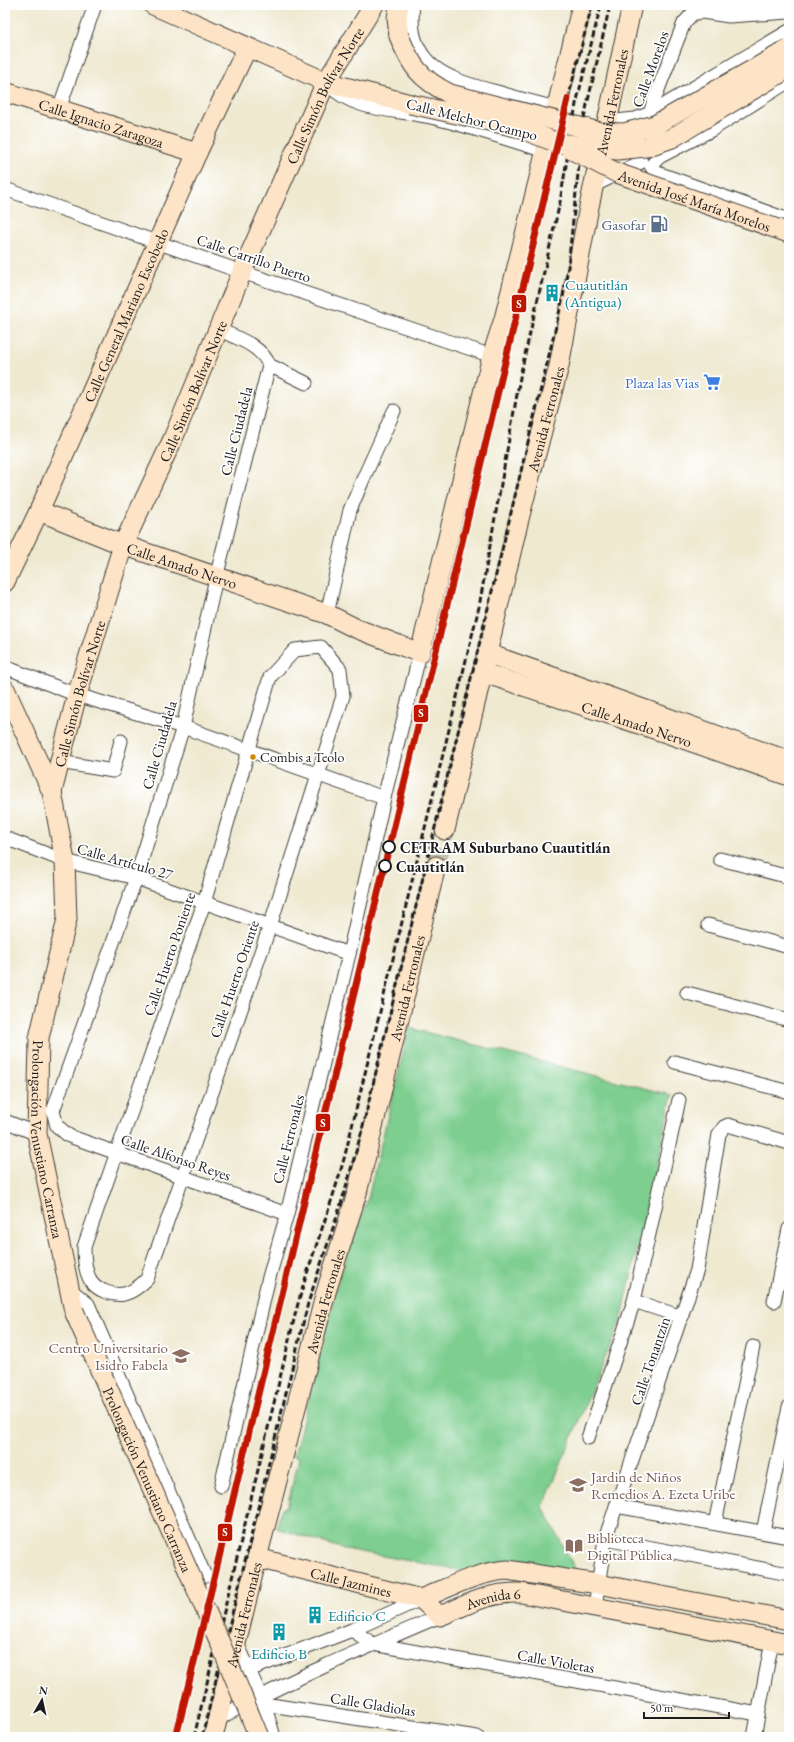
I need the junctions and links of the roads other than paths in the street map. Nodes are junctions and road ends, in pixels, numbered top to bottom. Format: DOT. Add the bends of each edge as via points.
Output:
graph roads {
  1 [pos="95,5"];
  2 [pos="153,5"];
  3 [pos="374,5"];
  4 [pos="399,5"];
  5 [pos="414,5"];
  6 [pos="582,5"];
  7 [pos="632,5"];
  8 [pos="789,12"];
  9 [pos="789,31"];
  10 [pos="246,48"];
  11 [pos="789,49"];
  12 [pos="789,68"];
  13 [pos="326,82"];
  14 [pos="789,82"];
  15 [pos="5,92"];
  16 [pos="556,108"];
  17 [pos="59,109"];
  18 [pos="651,113"];
  19 [pos="606,122"];
  20 [pos="552,147"];
  21 [pos="197,153"];
  22 [pos="593,186"];
  23 [pos="5,189"];
  24 [pos="789,220"];
  25 [pos="789,233"];
  26 [pos="158,242"];
  27 [pos="242,272"];
  28 [pos="218,329"];
  29 [pos="492,356"];
  30 [pos="269,365"];
  31 [pos="306,383"];
  32 [pos="394,411"];
  33 [pos="39,511"];
  34 [pos="123,545"];
  35 [pos="216,578"];
  36 [pos="5,582"];
  37 [pos="327,614"];
  38 [pos="321,647"];
  39 [pos="420,653"];
  40 [pos="489,654"];
  41 [pos="5,667"];
  42 [pos="484,673"];
  43 [pos="5,689"];
  44 [pos="77,695"];
  45 [pos="594,701"];
  46 [pos="182,727"];
  47 [pos="121,741"];
  48 [pos="248,751"];
  49 [pos="789,761"];
  50 [pos="60,762"];
  51 [pos="769,762"];
  52 [pos="318,775"];
  53 [pos="789,776"];
  54 [pos="52,792"];
  55 [pos="384,798"];
  56 [pos="445,830"];
  57 [pos="5,838"];
  58 [pos="720,859"];
  59 [pos="65,861"];
  60 [pos="436,866"];
  61 [pos="789,877"];
  62 [pos="136,878"];
  63 [pos="204,903"];
  64 [pos="708,925"];
  65 [pos="270,926"];
  66 [pos="789,947"];
  67 [pos="349,954"];
  68 [pos="687,993"];
  69 [pos="789,1020"];
  70 [pos="675,1062"];
  71 [pos="789,1092"];
  72 [pos="679,1100"];
  73 [pos="5,1122"];
  74 [pos="57,1126"];
  75 [pos="37,1134"];
  76 [pos="789,1143"];
  77 [pos="116,1153"];
  78 [pos="182,1176"];
  79 [pos="287,1214"];
  80 [pos="789,1228"];
  81 [pos="71,1290"];
  82 [pos="104,1292"];
  83 [pos="634,1301"];
  84 [pos="774,1301"];
  85 [pos="682,1317"];
  86 [pos="753,1347"];
  87 [pos="789,1407"];
  88 [pos="588,1438"];
  89 [pos="221,1486"];
  90 [pos="616,1506"];
  91 [pos="715,1523"];
  92 [pos="763,1532"];
  93 [pos="789,1537"];
  94 [pos="605,1539"];
  95 [pos="257,1558"];
  96 [pos="789,1574"];
  97 [pos="206,1576"];
  98 [pos="598,1584"];
  99 [pos="421,1599"];
  100 [pos="595,1608"];
  101 [pos="440,1616"];
  102 [pos="789,1620"];
  103 [pos="352,1630"];
  104 [pos="780,1643"];
  105 [pos="229,1644"];
  106 [pos="373,1644"];
  107 [pos="250,1670"];
  108 [pos="226,1684"];
  109 [pos="262,1700"];
  110 [pos="758,1714"];
  111 [pos="218,1719"];
  112 [pos="271,1736"];
  113 [pos="469,1736"];
  114 [pos="213,1737"];
  115 [pos="754,1737"];
  1 -- 17 [label="street"];
  2 -- 10 [label="main road, Calle Melchor Ocampo"];
  3 -- 13 [label="main road, Calle Simón Bolívar Norte"];
  4 -- 11 [label="main road, Calle Melchor Ocampo, bridge" via="399,36 408,58 431,84 450,94 600,132 624,134 655,125"];
  5 -- 16 [label="street, Calle Melchor Ocampo" via="413,32 418,48 441,73 463,83"];
  6 -- 16 [label="main road"];
  7 -- 19 [label="main road, Avenida Ferronales"];
  8 -- 18 [label="street, Calle Morelos" via="729,16 702,12 692,14 684,23"];
  9 -- 18 [label="street"];
  10 -- 13 [label="main road, Calle Melchor Ocampo"];
  10 -- 21 [label="main road, Calle General Mariano Escobedo"];
  12 -- 20 [label="main road, Calle Melchor Ocampo, bridge" via="672,138 646,147 617,150"];
  13 -- 20 [label="main road, Calle Melchor Ocampo, bridge" via="410,104 516,127"];
  13 -- 20 [label="street" via="337,94 360,104 433,117"];
  13 -- 27 [label="main road, Calle Simón Bolívar Norte"];
  14 -- 24 [label="street" via="713,129 659,157 651,166 655,172"];
  15 -- 17 [label="main road, Calle Ignacio Zaragoza"];
  16 -- 20 [label="main road"];
  17 -- 21 [label="main road, Calle Ignacio Zaragoza"];
  18 -- 19 [label="street" via="635,119"];
  18 -- 22 [label="street, Calle Morelos" via="639,155 641,162"];
  19 -- 22 [label="main road, Avenida Ferronales"];
  20 -- 25 [label="main road, Avenida José María Morelos, bridge"];
  20 -- 29 [label="main road"];
  21 -- 26 [label="main road, Calle General Mariano Escobedo"];
  22 -- 40 [label="main road, Avenida Ferronales" via="559,366 519,519"];
  23 -- 26 [label="street, Calle Carrillo Puerto"];
  26 -- 27 [label="street, Calle Carrillo Puerto"];
  26 -- 33 [label="main road, Calle General Mariano Escobedo"];
  27 -- 28 [label="main road, Calle Simón Bolívar Norte"];
  27 -- 29 [label="street, Calle Carrillo Puerto"];
  28 -- 30 [label="street" via="259,350 266,356"];
  28 -- 34 [label="main road, Calle Simón Bolívar Norte" via="172,441"];
  29 -- 39 [label="main road"];
  30 -- 31 [label="street"];
  30 -- 35 [label="street, Calle Ciudadela"];
  32 -- 37 [label="street" via="350,510"];
  33 -- 34 [label="main road, Calle Amado Nervo"];
  33 -- 36 [label="main road, Calle General Mariano Escobedo"];
  34 -- 35 [label="main road, Calle Amado Nervo"];
  34 -- 44 [label="main road, Calle Simón Bolívar Norte"];
  35 -- 37 [label="main road, Calle Amado Nervo"];
  35 -- 46 [label="street, Calle Ciudadela"];
  37 -- 39 [label="main road, Calle Amado Nervo" via="355,628"];
  38 -- 48 [label="street, Calle Huerto Poniente" via="295,650 270,677"];
  38 -- 52 [label="street, Calle Huerto Oriente" via="340,669 344,696"];
  39 -- 55 [label="street"];
  40 -- 42 [label="main road, Avenida Ferronales"];
  40 -- 45 [label="main road, Calle Amado Nervo"];
  41 -- 44 [label="street"];
  42 -- 45 [label="main road, Calle Amado Nervo"];
  42 -- 56 [label="main road, Avenida Ferronales"];
  43 -- 54 [label="main road, Prolongación Venustiano Carranza"];
  44 -- 46 [label="street"];
  44 -- 50 [label="main road, Calle Simón Bolívar Norte"];
  45 -- 51 [label="main road, Calle Amado Nervo"];
  46 -- 48 [label="street"];
  46 -- 62 [label="street, Calle Ciudadela"];
  47 -- 50 [label="street" via="113,771"];
  48 -- 52 [label="street"];
  48 -- 63 [label="street, Calle Huerto Poniente"];
  49 -- 51 [label="main road, Calle Amado Nervo"];
  50 -- 54 [label="main road, Calle Simón Bolívar Norte"];
  51 -- 53 [label="main road, Calle Amado Nervo"];
  52 -- 55 [label="street"];
  52 -- 65 [label="street, Calle Huerto Oriente"];
  54 -- 59 [label="main road, Prolongación Venustiano Carranza"];
  55 -- 67 [label="street, Calle Ferronales"];
  57 -- 59 [label="street, Calle Artículo 27"];
  58 -- 61 [label="street"];
  59 -- 62 [label="street, Calle Artículo 27"];
  59 -- 75 [label="main road, Prolongación Venustiano Carranza" via="67,918 39,1038"];
  60 -- 95 [label="main road, Avenida Ferronales" via="357,1193 326,1292"];
  62 -- 63 [label="street, Calle Artículo 27"];
  62 -- 74 [label="street, Calle Ciudadela" via="53,1111"];
  63 -- 65 [label="street, Calle Artículo 27"];
  63 -- 77 [label="street, Calle Huerto Poniente"];
  64 -- 66 [label="street"];
  65 -- 67 [label="street, Calle Artículo 27"];
  65 -- 78 [label="street, Calle Huerto Oriente"];
  67 -- 79 [label="street, Calle Ferronales"];
  68 -- 69 [label="street"];
  70 -- 71 [label="street"];
  72 -- 83 [label="street"];
  73 -- 75 [label="street"];
  74 -- 77 [label="street, Calle Alfonso Reyes" via="69,1136"];
  75 -- 81 [label="main road, Prolongación Venustiano Carranza"];
  76 -- 85 [label="street, Calle Tonantzin" via="728,1126 719,1134 697,1270"];
  77 -- 78 [label="street, Calle Alfonso Reyes"];
  77 -- 82 [label="street, Calle Huerto Poniente" via="84,1247 84,1260 90,1280"];
  78 -- 79 [label="street, Calle Alfonso Reyes"];
  78 -- 82 [label="street, Calle Huerto Oriente" via="147,1279 137,1288 124,1294"];
  79 -- 89 [label="street, Calle Ferronales" via="268,1281"];
  80 -- 84 [label="street"];
  81 -- 97 [label="street, Prolongación Venustiano Carranza" via="88,1304"];
  81 -- 105 [label="main road, Prolongación Venustiano Carranza, bridge" via="74,1311"];
  83 -- 85 [label="street"];
  83 -- 88 [label="street"];
  85 -- 90 [label="street, Calle Tonantzin"];
  86 -- 91 [label="street"];
  87 -- 92 [label="street"];
  90 -- 91 [label="street"];
  90 -- 94 [label="street, Calle Tonantzin"];
  91 -- 92 [label="street"];
  92 -- 93 [label="street"];
  94 -- 96 [label="street"];
  94 -- 98 [label="street, Calle Tonantzin"];
  95 -- 99 [label="main road, Calle Jazmines"];
  95 -- 105 [label="main road, Avenida Ferronales"];
  98 -- 99 [label="main road, Avenida 6" via="533,1573 494,1571"];
  98 -- 100 [label="street, Calle Tonantzin"];
  98 -- 102 [label="main road, Avenida 6"];
  99 -- 101 [label="main road, Calle Jazmines"];
  99 -- 103 [label="street, Avenida 6"];
  100 -- 101 [label="main road, Avenida 6" via="521,1593 502,1593"];
  100 -- 104 [label="main road, Avenida 6"];
  101 -- 106 [label="street, Avenida 6"];
  103 -- 106 [label="street, Calle Violetas"];
  103 -- 107 [label="street, Avenida 6"];
  104 -- 110 [label="street"];
  105 -- 107 [label="street"];
  105 -- 108 [label="main road, Avenida Ferronales"];
  105 -- 112 [label="main road, Prolongación Venustiano Carranza, bridge"];
  106 -- 109 [label="street, Avenida 6"];
  106 -- 110 [label="street, Calle Violetas"];
  107 -- 108 [label="street, Avenida 6"];
  107 -- 109 [label="street"];
  108 -- 111 [label="main road, Avenida Ferronales"];
  109 -- 111 [label="street, Avenida 6"];
  109 -- 112 [label="street"];
  109 -- 113 [label="street, Calle Gladiolas"];
  110 -- 115 [label="street"];
  111 -- 114 [label="main road, Avenida Ferronales"];
}
